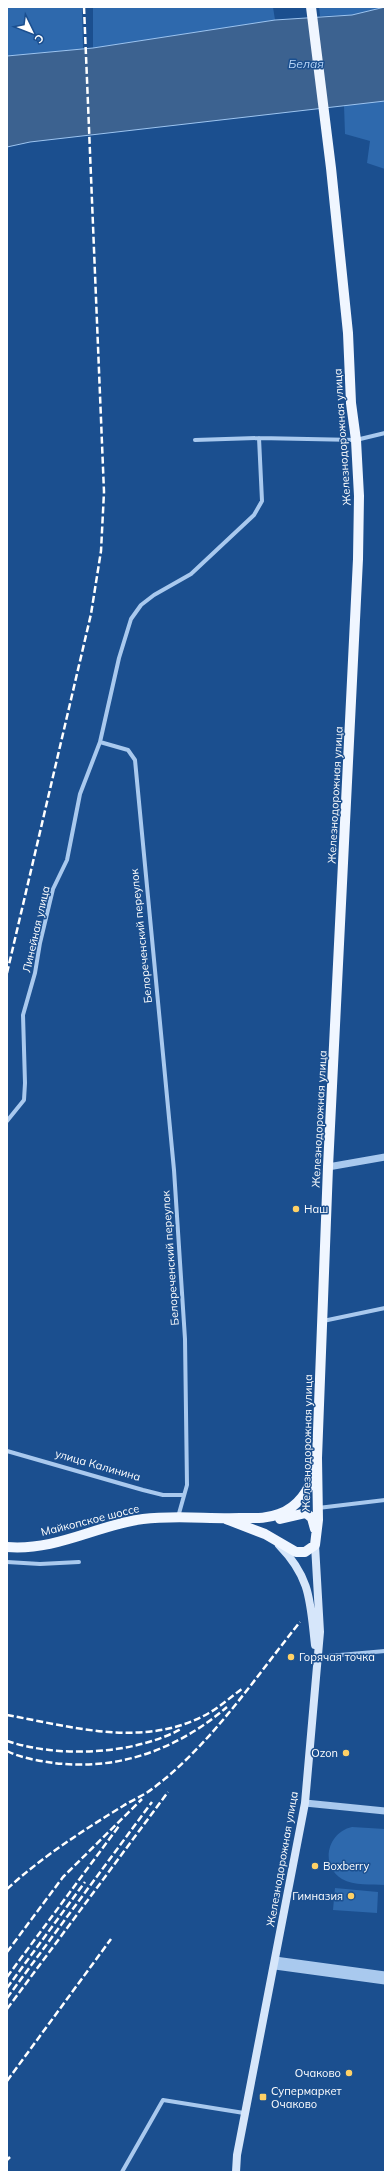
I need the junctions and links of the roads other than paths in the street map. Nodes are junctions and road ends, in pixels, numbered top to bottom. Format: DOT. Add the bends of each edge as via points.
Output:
graph roads {
  1 [pos="311,7"];
  2 [pos="385,433"];
  3 [pos="259,438"];
  4 [pos="195,440"];
  5 [pos="356,440"];
  6 [pos="100,742"];
  7 [pos="7,1121"];
  8 [pos="385,1158"];
  9 [pos="328,1167"];
  10 [pos="385,1308"];
  11 [pos="322,1321"];
  12 [pos="7,1451"];
  13 [pos="317,1458"];
  14 [pos="183,1495"];
  15 [pos="385,1500"];
  16 [pos="318,1508"];
  17 [pos="178,1517"];
  18 [pos="226,1519"];
  19 [pos="257,1519"];
  20 [pos="273,1538"];
  21 [pos="316,1540"];
  22 [pos="7,1547"];
  23 [pos="7,1562"];
  24 [pos="79,1562"];
  25 [pos="385,1651"];
  26 [pos="316,1656"];
  27 [pos="305,1803"];
  28 [pos="385,1811"];
  29 [pos="275,1963"];
  30 [pos="385,1975"];
  31 [pos="385,1981"];
  32 [pos="244,2113"];
  33 [pos="122,2172"];
  34 [pos="236,2172"];
  1 -- 5 [label="main road, Железнодорожная улица" via="331,168"];
  2 -- 5 [label="street"];
  3 -- 4 [label="street"];
  3 -- 5 [label="street"];
  3 -- 6 [label="street" via="262,501 241,529 191,574 141,605 131,619 119,658"];
  5 -- 9 [label="main road, Железнодорожная улица" via="359,496 358,559"];
  6 -- 7 [label="street, Линейная улица" via="80,794 67,860 53,889 35,973 22,1015 24,1100"];
  6 -- 14 [label="street, Белореченский переулок" via="128,750 135,760 174,1178 185,1339 187,1485"];
  8 -- 9 [label="street"];
  9 -- 11 [label="main road, Железнодорожная улица"];
  10 -- 11 [label="street"];
  11 -- 13 [label="main road, Железнодорожная улица"];
  12 -- 14 [label="street, улица Калинина" via="163,1495"];
  13 -- 16 [label="main road, Железнодорожная улица"];
  13 -- 19 [label="main road" via="310,1485 298,1501 281,1513"];
  14 -- 17 [label="street, Белореченский переулок"];
  15 -- 16 [label="street"];
  16 -- 21 [label="main road, Железнодорожная улица"];
  17 -- 18 [label="main road"];
  17 -- 22 [label="main road, Майкопское шоссе" via="142,1519 54,1543"];
  18 -- 19 [label="main road"];
  18 -- 20 [label="main road"];
  19 -- 21 [label="main road" via="275,1520 306,1513 312,1518"];
  20 -- 21 [label="main road" via="300,1553 308,1551"];
  20 -- 26 [label="main road" via="294,1562 303,1577 312,1613"];
  21 -- 26 [label="main road, Железнодорожная улица" via="320,1632"];
  23 -- 24 [label="street"];
  25 -- 26 [label="street"];
  26 -- 27 [label="main road, Железнодорожная улица"];
  27 -- 28 [label="street"];
  27 -- 29 [label="main road, Железнодорожная улица"];
  29 -- 30 [label="street"];
  29 -- 31 [label="street"];
  29 -- 32 [label="main road, Железнодорожная улица"];
  32 -- 33 [label="street" via="163,2100"];
  32 -- 34 [label="main road, Железнодорожная улица" via="236,2155"];
}
